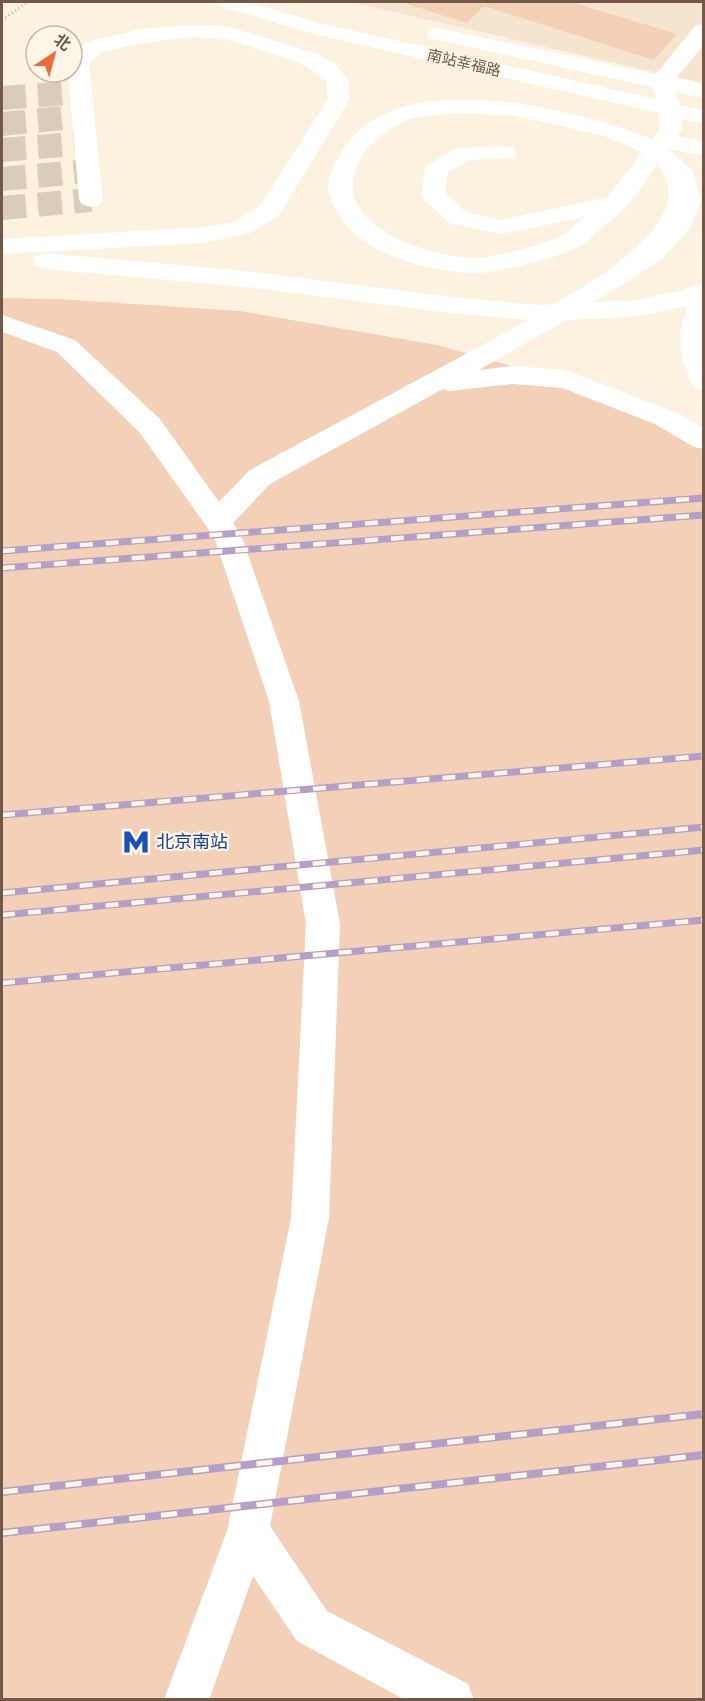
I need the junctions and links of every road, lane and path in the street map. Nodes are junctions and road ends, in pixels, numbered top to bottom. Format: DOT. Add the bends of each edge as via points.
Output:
graph roads {
  1 [pos="28,2"];
  2 [pos="226,2"];
  3 [pos="2,20"];
  4 [pos="414,29"];
  5 [pos="704,30"];
  6 [pos="662,81"];
  7 [pos="704,91"];
  8 [pos="669,110"];
  9 [pos="704,117"];
  10 [pos="663,140"];
  11 [pos="704,149"];
  12 [pos="505,153"];
  13 [pos="91,200"];
  14 [pos="616,203"];
  15 [pos="2,247"];
  16 [pos="2,258"];
  17 [pos="704,290"];
  18 [pos="704,297"];
  19 [pos="2,322"];
  20 [pos="704,382"];
  21 [pos="431,385"];
  22 [pos="704,440"];
  23 [pos="218,521"];
  24 [pos="248,1531"];
  25 [pos="186,1700"];
  26 [pos="452,1700"];
  1 -- 3 [label="path"];
  2 -- 8 [label="street, 南站幸福路" via="318,29"];
  4 -- 6 [label="street, 南站幸福路"];
  5 -- 6 [label="street"];
  6 -- 7 [label="street, 南站幸福路"];
  6 -- 8 [label="street"];
  8 -- 9 [label="street, 南站幸福路"];
  8 -- 10 [label="street" via="671,129"];
  10 -- 11 [label="street"];
  10 -- 14 [label="street"];
  12 -- 14 [label="street" via="465,153 437,169 433,196 458,218 500,227"];
  13 -- 15 [label="street" via="78,61 95,47 152,35 229,33 313,60 337,80 339,99 270,210 241,228 204,235"];
  14 -- 21 [label="street" via="571,241 516,259 477,266 429,260 383,243 352,217 340,191 345,164 363,137 398,116 450,106 512,108 611,131 649,146 681,171 689,201 678,228 652,255 532,330"];
  16 -- 17 [label="street" via="255,280 539,313 631,309 687,298"];
  18 -- 20 [label="street" via="693,321 692,355"];
  19 -- 23 [label="street" via="66,346 150,426"];
  21 -- 22 [label="street" via="513,375 565,379 665,418"];
  21 -- 23 [label="street" via="260,477"];
  23 -- 24 [label="street" via="227,535 284,701 323,924 309,1218"];
  24 -- 25 [label="street"];
  24 -- 26 [label="street" via="312,1626"];
}
